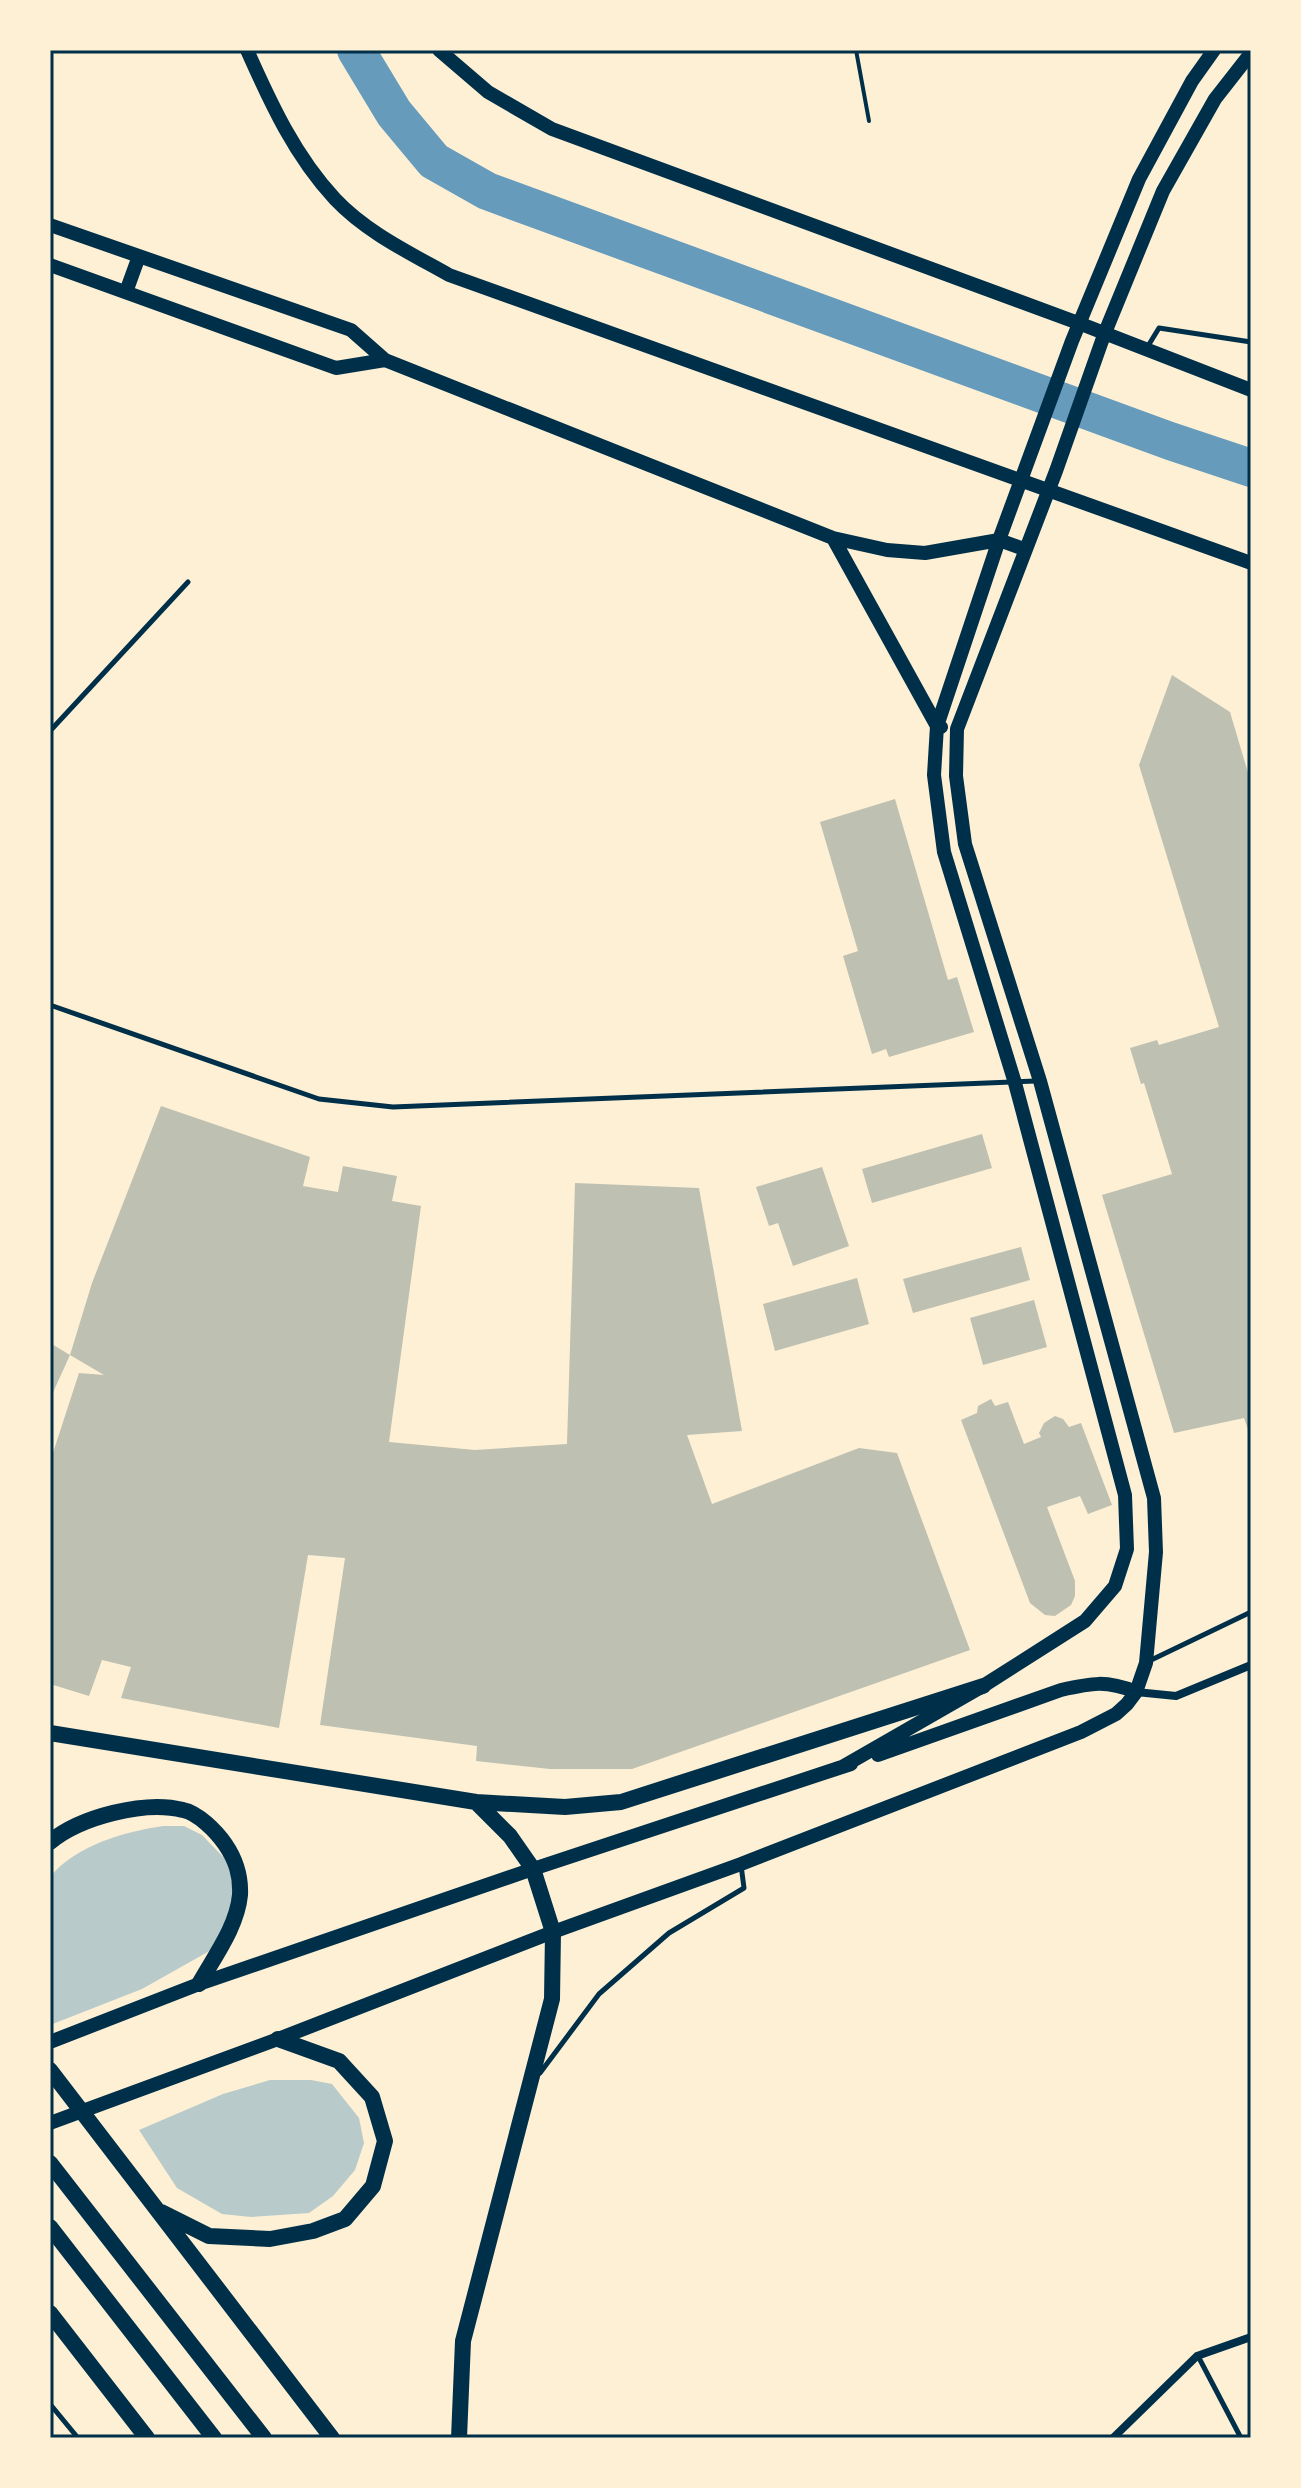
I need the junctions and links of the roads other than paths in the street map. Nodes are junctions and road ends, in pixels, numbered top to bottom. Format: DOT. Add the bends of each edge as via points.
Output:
graph roads {
  1 [pos="247,50"];
  2 [pos="439,50"];
  3 [pos="1214,50"];
  4 [pos="1251,53"];
  5 [pos="50,225"];
  6 [pos="139,256"];
  7 [pos="50,265"];
  8 [pos="126,292"];
  9 [pos="1081,324"];
  10 [pos="1104,335"];
  11 [pos="1251,342"];
  12 [pos="1145,350"];
  13 [pos="385,360"];
  14 [pos="1251,390"];
  15 [pos="1023,480"];
  16 [pos="1048,492"];
  17 [pos="833,538"];
  18 [pos="999,540"];
  19 [pos="1024,549"];
  20 [pos="1251,563"];
  21 [pos="188,582"];
  22 [pos="937,726"];
  23 [pos="957,729"];
  24 [pos="50,731"];
  25 [pos="50,1005"];
  26 [pos="1040,1081"];
  27 [pos="1015,1083"];
  28 [pos="1251,1612"];
  29 [pos="1146,1663"];
  30 [pos="1251,1665"];
  31 [pos="983,1686"];
  32 [pos="1136,1692"];
  33 [pos="50,1733"];
  34 [pos="842,1767"];
  35 [pos="476,1802"];
  36 [pos="50,1842"];
  37 [pos="741,1864"];
  38 [pos="533,1869"];
  39 [pos="553,1932"];
  40 [pos="199,1984"];
  41 [pos="278,2039"];
  42 [pos="50,2042"];
  43 [pos="50,2070"];
  44 [pos="532,2084"];
  45 [pos="50,2123"];
  46 [pos="50,2163"];
  47 [pos="156,2210"];
  48 [pos="50,2227"];
  49 [pos="50,2313"];
  50 [pos="1251,2337"];
  51 [pos="1197,2356"];
  52 [pos="50,2404"];
  53 [pos="78,2438"];
  54 [pos="147,2438"];
  55 [pos="214,2438"];
  56 [pos="264,2438"];
  57 [pos="332,2438"];
  58 [pos="459,2438"];
  59 [pos="1113,2438"];
  60 [pos="1241,2438"];
  1 -- 15 [label="main road" via="294,147 337,200 386,239 449,275"];
  2 -- 9 [label="main road" via="488,92 552,129"];
  3 -- 9 [label="main road" via="1139,179"];
  4 -- 10 [label="main road" via="1215,99 1163,191"];
  5 -- 6 [label="main road"];
  6 -- 8 [label="main road"];
  6 -- 13 [label="main road" via="351,330"];
  7 -- 8 [label="main road"];
  8 -- 13 [label="main road" via="336,368"];
  9 -- 10 [label="main road"];
  9 -- 15 [label="main road"];
  10 -- 12 [label="main road"];
  10 -- 16 [label="main road"];
  11 -- 12 [label="lane" via="1159,328"];
  12 -- 14 [label="main road"];
  13 -- 17 [label="main road"];
  15 -- 16 [label="main road"];
  15 -- 18 [label="main road"];
  16 -- 19 [label="main road"];
  16 -- 20 [label="main road"];
  17 -- 18 [label="main road" via="925,553"];
  17 -- 22 [label="main road"];
  18 -- 19 [label="main road"];
  18 -- 22 [label="main road"];
  19 -- 23 [label="main road"];
  21 -- 24 [label="lane"];
  22 -- 23 [label="main road"];
  22 -- 27 [label="main road" via="934,775 944,852"];
  23 -- 26 [label="main road" via="956,776 965,844"];
  25 -- 27 [label="lane" via="319,1099 393,1107"];
  26 -- 27 [label="lane"];
  26 -- 29 [label="main road" via="1154,1498 1156,1552"];
  27 -- 31 [label="main road" via="1125,1495 1127,1549 1115,1586 1085,1621"];
  28 -- 29 [label="lane"];
  29 -- 32 [label="main road"];
  30 -- 32 [label="street" via="1176,1696"];
  31 -- 34 [label="main road"];
  31 -- 35 [label="main road" via="621,1802 565,1807"];
  32 -- 34 [label="main road" via="1114,1683 1061,1690"];
  32 -- 37 [label="main road" via="1116,1714 1081,1732"];
  33 -- 35 [label="main road"];
  34 -- 38 [label="main road"];
  35 -- 38 [label="main road"];
  36 -- 40 [label="main road" via="96,1818 150,1805 186,1810 217,1832 238,1863 240,1896 228,1932"];
  37 -- 39 [label="main road"];
  37 -- 44 [label="lane" via="744,1888 669,1933 599,1994"];
  38 -- 39 [label="main road"];
  38 -- 40 [label="main road"];
  39 -- 41 [label="main road"];
  39 -- 44 [label="main road" via="552,1999"];
  40 -- 42 [label="main road"];
  41 -- 45 [label="main road"];
  41 -- 47 [label="main road" via="339,2061 372,2097 385,2141 373,2186 345,2219 270,2239 209,2236"];
  43 -- 47 [label="main road"];
  44 -- 58 [label="main road" via="463,2341"];
  46 -- 56 [label="main road"];
  47 -- 57 [label="main road"];
  48 -- 55 [label="main road"];
  49 -- 54 [label="main road"];
  50 -- 51 [label="street"];
  51 -- 59 [label="street"];
  51 -- 60 [label="lane"];
  52 -- 53 [label="lane"];
}
